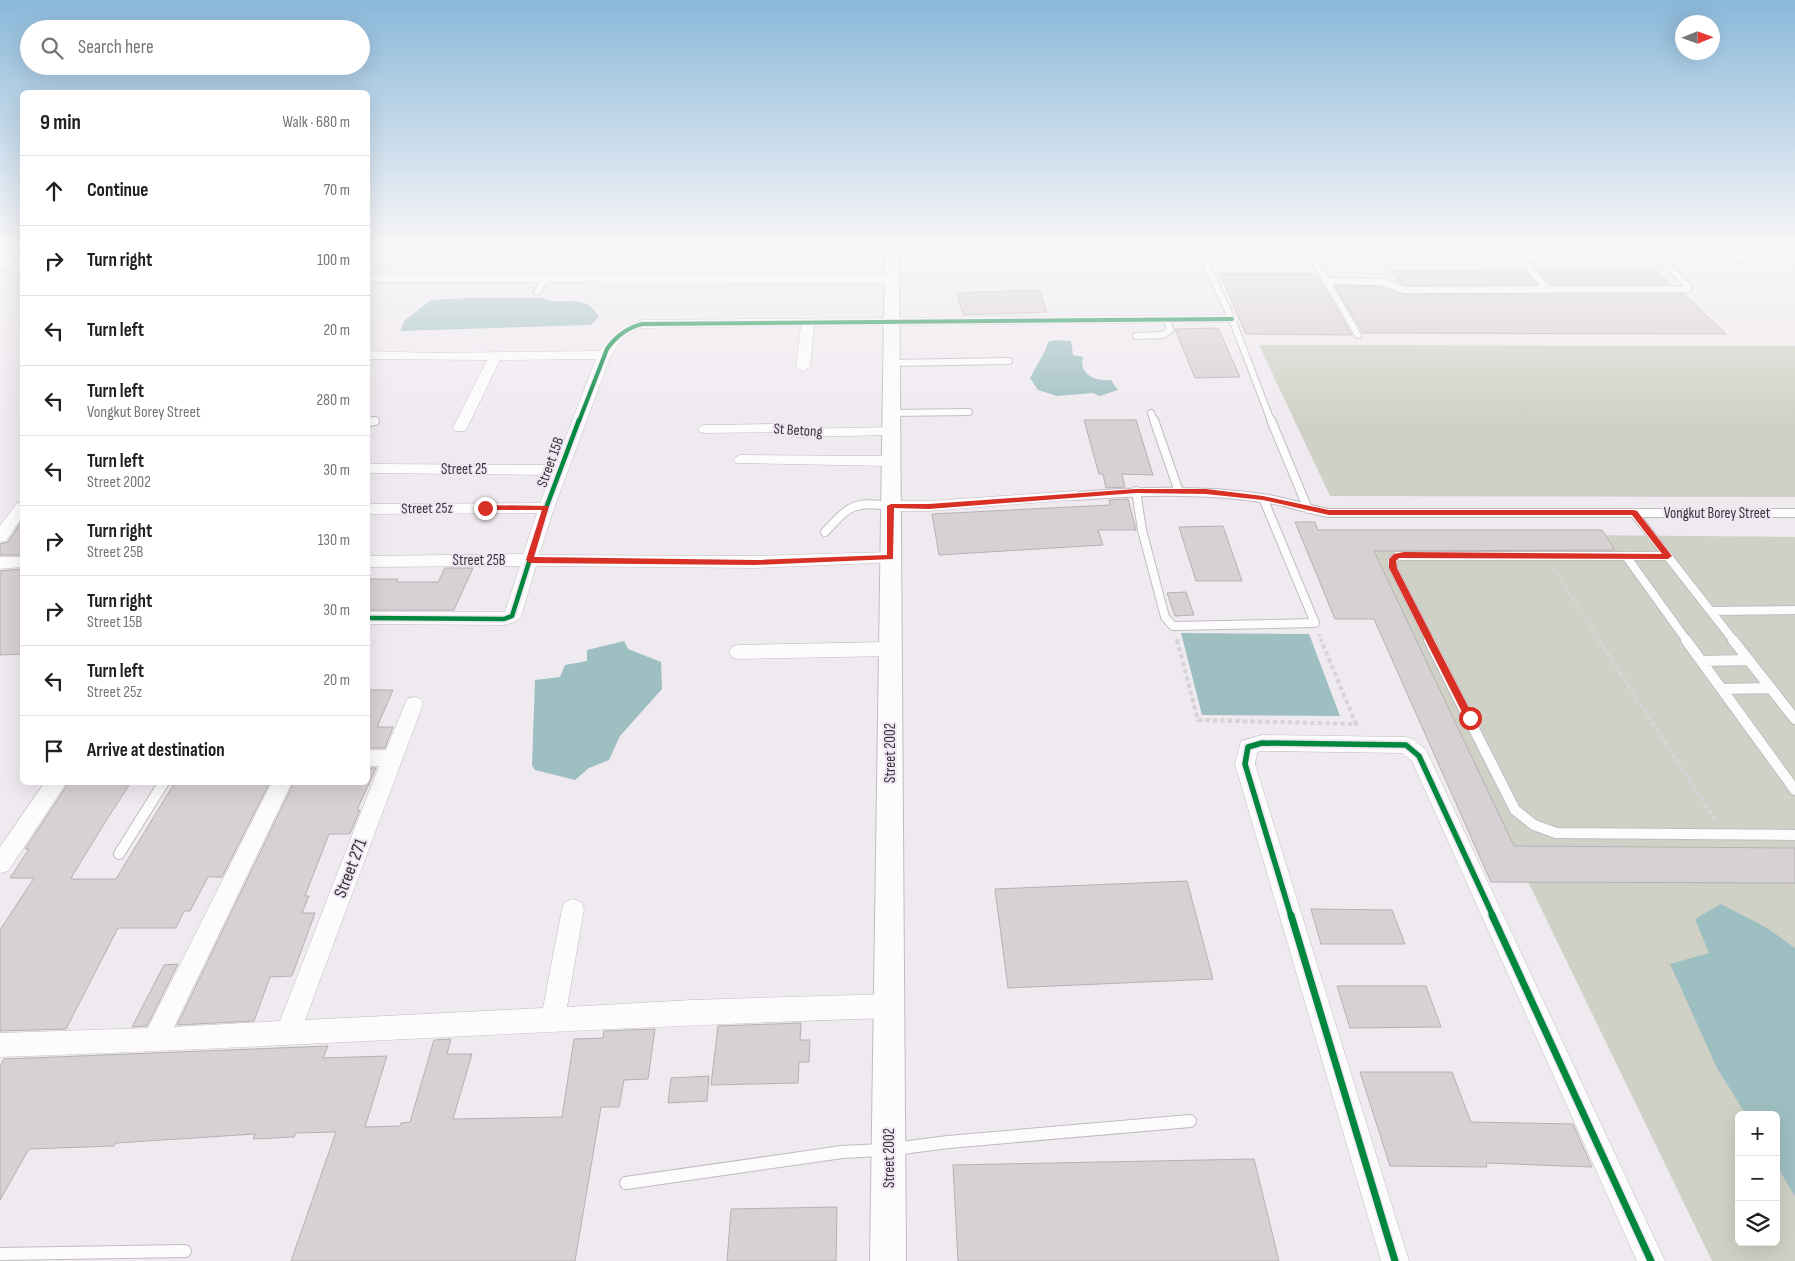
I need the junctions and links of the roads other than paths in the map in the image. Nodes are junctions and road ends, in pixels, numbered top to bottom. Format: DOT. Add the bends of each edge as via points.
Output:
graph roads {
  1 [pos="891,305"];
  2 [pos="1225,305"];
  3 [pos="1340,305"];
  4 [pos="1232,319"];
  5 [pos="1167,320"];
  6 [pos="891,322"];
  7 [pos="808,323"];
  8 [pos="1358,335"];
  9 [pos="1136,336"];
  10 [pos="370,355"];
  11 [pos="604,355"];
  12 [pos="496,356"];
  13 [pos="1009,361"];
  14 [pos="891,363"];
  15 [pos="804,367"];
  16 [pos="969,412"];
  17 [pos="1151,413"];
  18 [pos="891,422"];
  19 [pos="460,428"];
  20 [pos="705,429"];
  21 [pos="741,460"];
  22 [pos="891,461"];
  23 [pos="370,468"];
  24 [pos="560,470"];
  25 [pos="1136,491"];
  26 [pos="1178,492"];
  27 [pos="1076,496"];
  28 [pos="1263,498"];
  29 [pos="891,506"];
  30 [pos="546,508"];
  31 [pos="370,509"];
  32 [pos="1308,509"];
  33 [pos="20,510"];
  34 [pos="1634,513"];
  35 [pos="1795,513"];
  36 [pos="825,532"];
  37 [pos="0,537"];
  38 [pos="1626,556"];
  39 [pos="1668,556"];
  40 [pos="891,558"];
  41 [pos="530,560"];
  42 [pos="370,561"];
  43 [pos="20,562"];
  44 [pos="0,563"];
  45 [pos="1795,610"];
  46 [pos="1711,611"];
  47 [pos="370,618"];
  48 [pos="890,649"];
  49 [pos="738,652"];
  50 [pos="1749,660"];
  51 [pos="1702,661"];
  52 [pos="1771,688"];
  53 [pos="1722,689"];
  54 [pos="414,704"];
  55 [pos="1795,719"];
  56 [pos="370,758"];
  57 [pos="392,758"];
  58 [pos="55,785"];
  59 [pos="162,785"];
  60 [pos="281,785"];
  61 [pos="1795,790"];
  62 [pos="1795,835"];
  63 [pos="119,854"];
  64 [pos="0,864"];
  65 [pos="573,909"];
  66 [pos="889,1006"];
  67 [pos="553,1019"];
  68 [pos="288,1033"];
  69 [pos="155,1040"];
  70 [pos="0,1045"];
  71 [pos="1190,1121"];
  72 [pos="889,1149"];
  73 [pos="626,1183"];
  74 [pos="185,1251"];
  75 [pos="0,1254"];
  76 [pos="888,1261"];
  77 [pos="1395,1261"];
  78 [pos="1651,1261"];
  1 -- 6 [label="street, Street 2002"];
  2 -- 4 [label="lane"];
  3 -- 8 [label="lane"];
  4 -- 5 [label="street"];
  4 -- 32 [label="lane"];
  5 -- 6 [label="street"];
  5 -- 9 [label="lane" via="1170,330 1163,335"];
  6 -- 7 [label="street"];
  6 -- 14 [label="street, Street 2002"];
  7 -- 11 [label="street, Street 15B" via="642,324 629,327 619,335"];
  7 -- 15 [label="street"];
  10 -- 12 [label="street"];
  11 -- 12 [label="street"];
  11 -- 24 [label="street, Street 15B"];
  12 -- 19 [label="street"];
  13 -- 14 [label="lane"];
  14 -- 18 [label="street, Street 2002"];
  16 -- 18 [label="lane"];
  17 -- 26 [label="lane"];
  18 -- 20 [label="street, St Betong" via="798,433 773,428"];
  18 -- 22 [label="street, Street 2002"];
  21 -- 22 [label="street"];
  22 -- 29 [label="street, Street 2002"];
  23 -- 24 [label="street, Street 25"];
  24 -- 30 [label="street, Street 15B"];
  25 -- 26 [label="lane, Vongkut Borey Street"];
  25 -- 27 [label="lane, Vongkut Borey Street"];
  25 -- 28 [label="lane" via="1142,530 1165,617 1173,626 1315,623"];
  26 -- 28 [label="lane, Vongkut Borey Street"];
  27 -- 29 [label="street, Vongkut Borey Street"];
  28 -- 32 [label="lane, Vongkut Borey Street"];
  29 -- 36 [label="lane" via="864,502 854,504"];
  29 -- 40 [label="street, Street 2002"];
  30 -- 31 [label="street, Street 25z"];
  30 -- 41 [label="street, Street 15B"];
  32 -- 34 [label="lane, Vongkut Borey Street" via="1329,513"];
  33 -- 37 [label="street"];
  34 -- 35 [label="lane, Vongkut Borey Street"];
  34 -- 39 [label="lane"];
  38 -- 39 [label="lane"];
  38 -- 51 [label="lane"];
  38 -- 62 [label="lane" via="1404,555 1392,561 1516,810 1526,822 1539,830 1556,833"];
  39 -- 46 [label="lane"];
  40 -- 41 [label="street, Street 25B" via="755,562"];
  40 -- 48 [label="street, Street 2002"];
  41 -- 42 [label="street, Street 25B"];
  41 -- 47 [label="street, Street 15B" via="512,616 504,619"];
  43 -- 44 [label="street"];
  45 -- 46 [label="lane"];
  46 -- 50 [label="lane"];
  48 -- 49 [label="street"];
  48 -- 66 [label="street, Street 2002"];
  50 -- 51 [label="lane"];
  50 -- 52 [label="lane"];
  51 -- 53 [label="lane"];
  52 -- 53 [label="lane"];
  52 -- 55 [label="lane"];
  53 -- 61 [label="lane"];
  54 -- 57 [label="street, Street 271"];
  56 -- 57 [label="street"];
  57 -- 68 [label="street, Street 271"];
  58 -- 64 [label="street"];
  59 -- 63 [label="lane"];
  60 -- 69 [label="street"];
  65 -- 67 [label="street"];
  66 -- 67 [label="street"];
  66 -- 72 [label="street, Street 2002"];
  67 -- 68 [label="street"];
  68 -- 69 [label="street"];
  69 -- 70 [label="street"];
  71 -- 72 [label="lane"];
  72 -- 73 [label="lane" via="842,1152"];
  72 -- 76 [label="street, Street 2002"];
  74 -- 75 [label="lane"];
  77 -- 78 [label="street" via="1245,764 1248,748 1262,744 1406,745 1419,756"];
}
